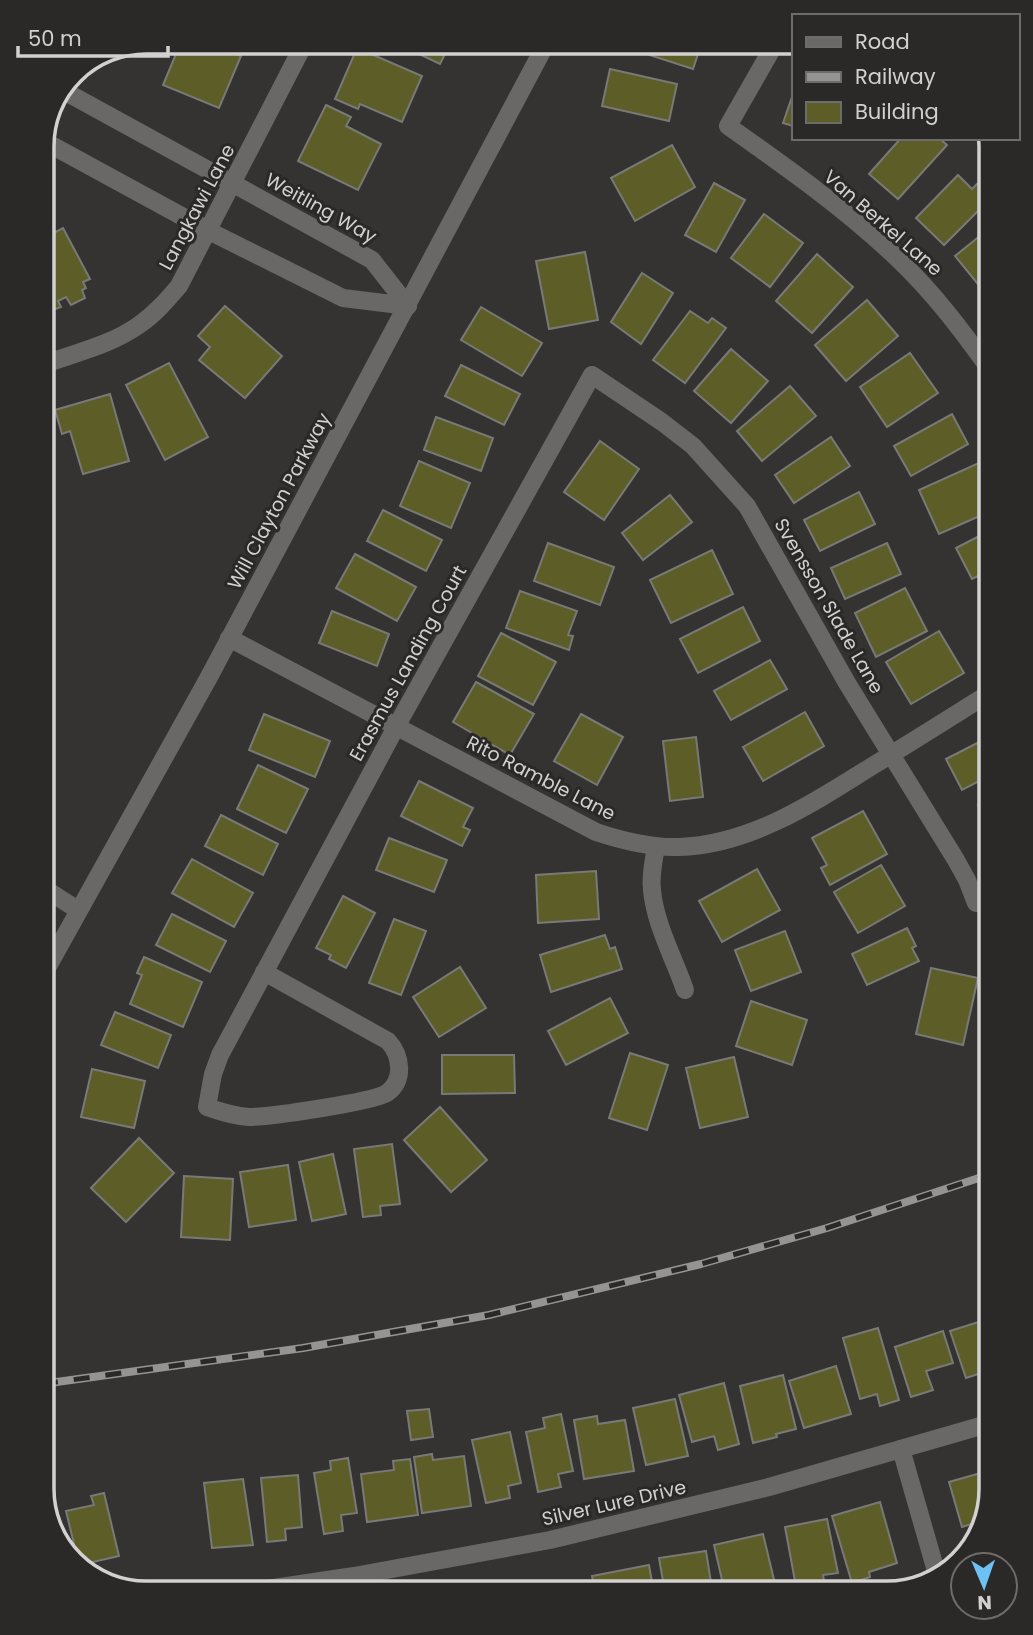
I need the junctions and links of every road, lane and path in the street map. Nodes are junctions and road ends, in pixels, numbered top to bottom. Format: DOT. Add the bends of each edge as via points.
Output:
graph roads {
  1 [pos="299,54"];
  2 [pos="541,54"];
  3 [pos="769,54"];
  4 [pos="70,95"];
  5 [pos="54,147"];
  6 [pos="234,183"];
  7 [pos="209,231"];
  8 [pos="408,306"];
  9 [pos="979,354"];
  10 [pos="54,361"];
  11 [pos="593,375"];
  12 [pos="229,638"];
  13 [pos="979,700"];
  14 [pos="396,727"];
  15 [pos="891,755"];
  16 [pos="656,846"];
  17 [pos="54,895"];
  18 [pos="976,903"];
  19 [pos="78,910"];
  20 [pos="54,955"];
  21 [pos="264,972"];
  22 [pos="685,990"];
  23 [pos="979,1426"];
  24 [pos="901,1449"];
  25 [pos="935,1567"];
  26 [pos="320,1581"];
  1 -- 6 [label="street, Langkawi Lane"];
  2 -- 8 [label="street, Will Clayton Parkway"];
  3 -- 9 [label="street, Van Berkel Lane" via="728,126 898,259"];
  4 -- 6 [label="street, Weitling Way"];
  5 -- 7 [label="street"];
  6 -- 7 [label="street, Langkawi Lane"];
  6 -- 8 [label="street, Weitling Way" via="372,260"];
  7 -- 8 [label="street" via="343,298"];
  7 -- 10 [label="street, Langkawi Lane" via="179,286 159,309 108,342"];
  8 -- 12 [label="street, Will Clayton Parkway"];
  11 -- 14 [label="street, Erasmus Landing Court"];
  11 -- 15 [label="street, Svensson Slade Lane" via="693,446 747,506"];
  12 -- 14 [label="street, Rito Ramble Lane"];
  12 -- 19 [label="street, Will Clayton Parkway"];
  13 -- 15 [label="street, Rito Ramble Lane"];
  14 -- 16 [label="street, Rito Ramble Lane" via="596,832"];
  14 -- 21 [label="street, Erasmus Landing Court"];
  15 -- 16 [label="street, Rito Ramble Lane" via="799,809 736,837 680,847"];
  15 -- 18 [label="street, Svensson Slade Lane" via="956,860"];
  16 -- 22 [label="street" via="652,890 657,915"];
  17 -- 19 [label="street"];
  19 -- 20 [label="street, Will Clayton Parkway"];
  21 -- 21 [label="street, Erasmus Landing Court" via="220,1055 207,1107 239,1116 275,1115 375,1098 390,1090 400,1068 395,1048 388,1041"];
  23 -- 24 [label="street, Silver Lure Drive"];
  24 -- 25 [label="street"];
  24 -- 26 [label="street, Silver Lure Drive" via="769,1487 550,1540"];
}
